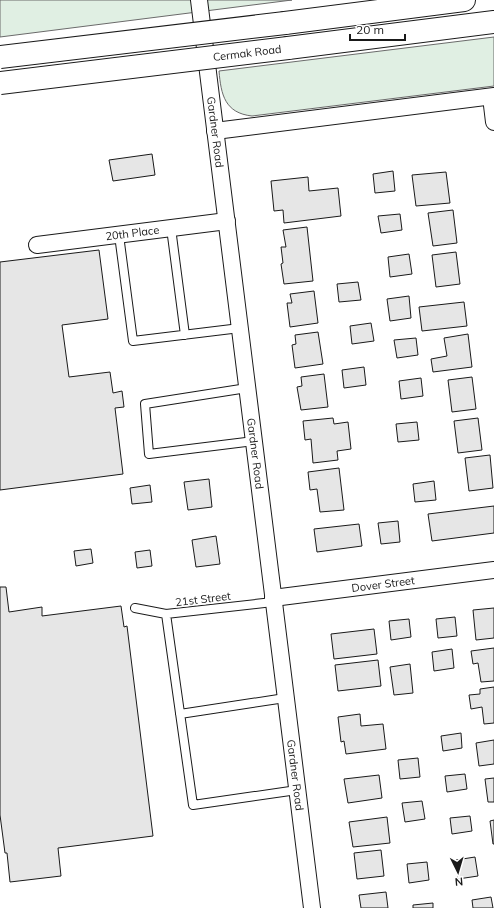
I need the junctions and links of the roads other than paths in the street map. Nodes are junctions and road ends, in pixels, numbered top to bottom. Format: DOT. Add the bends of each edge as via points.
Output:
graph roads {
  1 [pos="199,0"];
  2 [pos="464,0"];
  3 [pos="494,22"];
  4 [pos="0,57"];
  5 [pos="0,83"];
  6 [pos="492,96"];
  7 [pos="494,122"];
  8 [pos="215,131"];
  9 [pos="227,221"];
  10 [pos="171,228"];
  11 [pos="119,235"];
  12 [pos="37,245"];
  13 [pos="240,328"];
  14 [pos="185,335"];
  15 [pos="247,388"];
  16 [pos="254,441"];
  17 [pos="494,570"];
  18 [pos="273,600"];
  19 [pos="135,608"];
  20 [pos="166,614"];
  21 [pos="286,698"];
  22 [pos="180,714"];
  23 [pos="297,790"];
  24 [pos="312,908"];
  1 -- 8 [label="street, Gardner Road"];
  2 -- 4 [label="main road, bridge"];
  3 -- 5 [label="main road, Cermak Road, bridge"];
  6 -- 7 [label="street"];
  6 -- 8 [label="street"];
  8 -- 9 [label="street, Gardner Road"];
  9 -- 10 [label="street, 20th Place"];
  9 -- 13 [label="street, Gardner Road"];
  10 -- 11 [label="street, 20th Place"];
  10 -- 14 [label="lane"];
  11 -- 12 [label="street, 20th Place"];
  11 -- 14 [label="lane" via="133,341"];
  13 -- 14 [label="lane"];
  13 -- 15 [label="street, Gardner Road"];
  15 -- 16 [label="street, Gardner Road"];
  15 -- 16 [label="lane" via="145,404 149,454"];
  16 -- 18 [label="street, Gardner Road"];
  17 -- 18 [label="street, Dover Street"];
  18 -- 20 [label="lane, 21st Street"];
  18 -- 21 [label="street, Gardner Road"];
  19 -- 20 [label="lane, 21st Street"];
  20 -- 22 [label="lane"];
  21 -- 22 [label="lane"];
  21 -- 23 [label="street, Gardner Road"];
  22 -- 23 [label="lane" via="193,805"];
  23 -- 24 [label="street, Gardner Road"];
}
